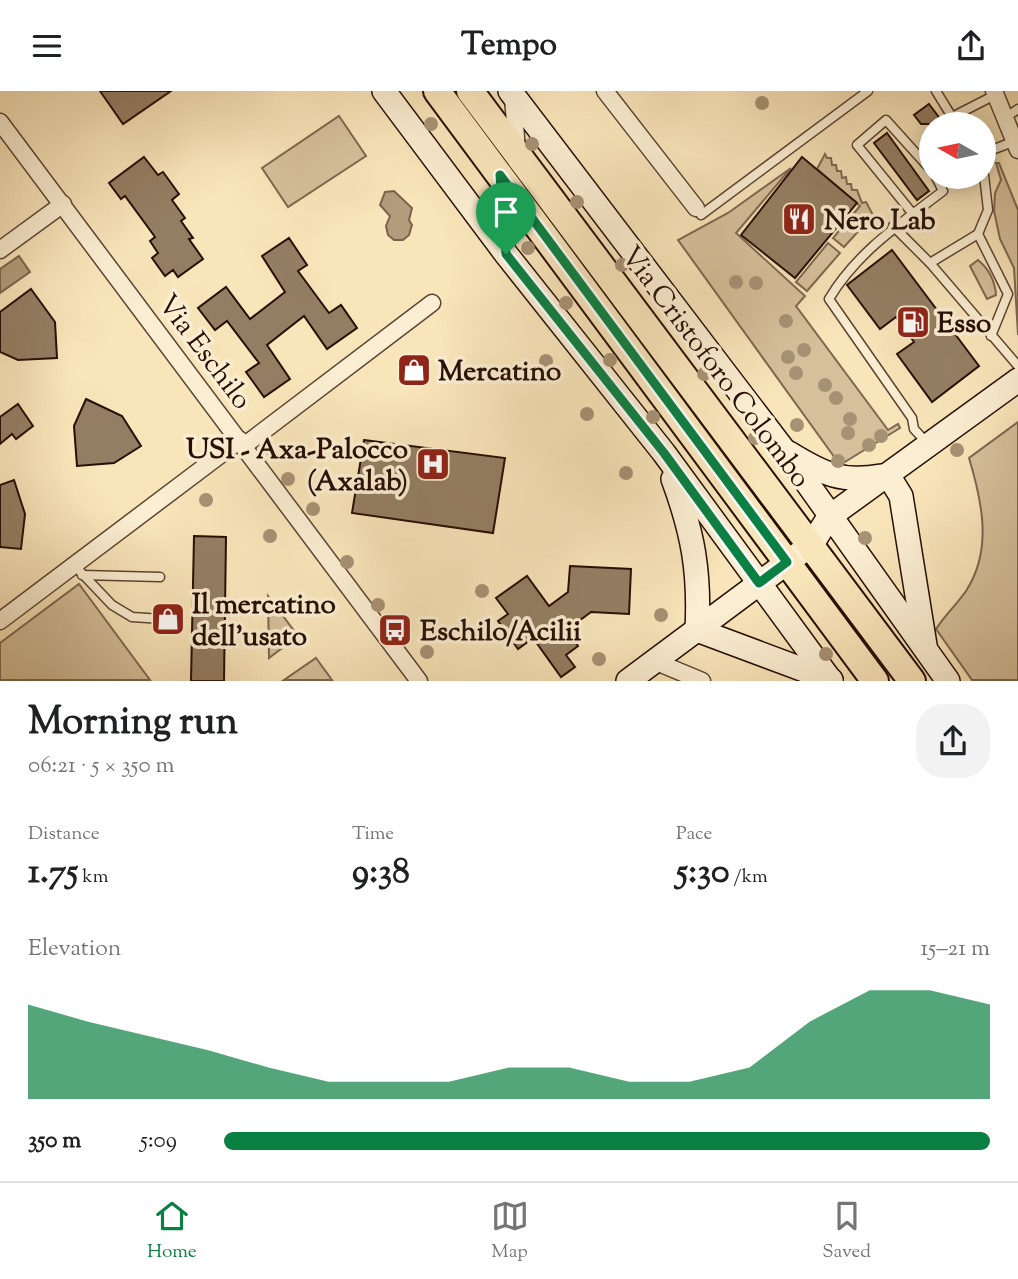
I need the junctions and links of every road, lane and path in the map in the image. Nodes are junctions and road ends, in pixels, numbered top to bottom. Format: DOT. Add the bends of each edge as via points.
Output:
graph roads {
  1 [pos="384,91"];
  2 [pos="437,91"];
  3 [pos="470,91"];
  4 [pos="605,91"];
  5 [pos="868,91"];
  6 [pos="936,91"];
  7 [pos="512,93"];
  8 [pos="995,93"];
  9 [pos="948,112"];
  10 [pos="966,112"];
  11 [pos="1012,114"];
  12 [pos="0,122"];
  13 [pos="1016,146"];
  14 [pos="996,150"];
  15 [pos="517,154"];
  16 [pos="919,157"];
  17 [pos="500,175"];
  18 [pos="942,189"];
  19 [pos="986,189"];
  20 [pos="63,204"];
  21 [pos="696,208"];
  22 [pos="914,214"];
  23 [pos="893,226"];
  24 [pos="978,234"];
  25 [pos="0,250"];
  26 [pos="506,254"];
  27 [pos="930,263"];
  28 [pos="432,303"];
  29 [pos="991,336"];
  30 [pos="1018,366"];
  31 [pos="1018,380"];
  32 [pos="243,442"];
  33 [pos="930,446"];
  34 [pos="783,449"];
  35 [pos="664,453"];
  36 [pos="888,475"];
  37 [pos="829,517"];
  38 [pos="812,544"];
  39 [pos="787,562"];
  40 [pos="78,570"];
  41 [pos="160,577"];
  42 [pos="759,583"];
  43 [pos="162,619"];
  44 [pos="0,621"];
  45 [pos="696,630"];
  46 [pos="926,651"];
  47 [pos="654,661"];
  48 [pos="831,680"];
  49 [pos="419,681"];
  50 [pos="628,681"];
  51 [pos="702,681"];
  52 [pos="875,681"];
  53 [pos="912,681"];
  54 [pos="948,681"];
  1 -- 26 [label="street"];
  2 -- 17 [label="main road"];
  3 -- 15 [label="main road, Via Cristoforo Colombo"];
  4 -- 21 [label="street"];
  5 -- 21 [label="lane" via="701,215"];
  6 -- 9 [label="lane"];
  7 -- 15 [label="street"];
  7 -- 34 [label="street, Via Cristoforo Colombo"];
  8 -- 10 [label="lane"];
  8 -- 11 [label="street"];
  11 -- 13 [label="street"];
  12 -- 20 [label="street, Via Eschilo"];
  13 -- 14 [label="lane"];
  15 -- 38 [label="main road, Via Cristoforo Colombo"];
  16 -- 22 [label="lane" via="886,120 857,145"];
  17 -- 26 [label="street"];
  17 -- 39 [label="main road"];
  18 -- 22 [label="lane"];
  19 -- 24 [label="lane" via="988,210"];
  20 -- 25 [label="street"];
  20 -- 32 [label="street, Via Eschilo"];
  22 -- 23 [label="lane"];
  23 -- 27 [label="lane"];
  23 -- 33 [label="lane" via="843,275 829,299 912,418 914,429"];
  24 -- 27 [label="lane"];
  24 -- 29 [label="lane" via="1008,294"];
  26 -- 35 [label="street"];
  27 -- 29 [label="lane"];
  28 -- 32 [label="street"];
  29 -- 30 [label="lane"];
  31 -- 33 [label="street"];
  32 -- 40 [label="street"];
  32 -- 49 [label="street, Via Eschilo"];
  33 -- 36 [label="street"];
  34 -- 36 [label="street" via="816,469 847,480"];
  34 -- 37 [label="street, Via Cristoforo Colombo"];
  35 -- 42 [label="street"];
  35 -- 45 [label="street" via="696,554"];
  36 -- 37 [label="street"];
  36 -- 46 [label="street" via="901,496"];
  37 -- 38 [label="street"];
  37 -- 46 [label="street, Via Cristoforo Colombo"];
  38 -- 39 [label="street"];
  38 -- 53 [label="main road, Via Cristoforo Colombo"];
  39 -- 42 [label="street"];
  39 -- 52 [label="main road"];
  40 -- 41 [label="lane"];
  40 -- 43 [label="lane" via="112,605 132,617"];
  40 -- 44 [label="street"];
  42 -- 45 [label="street"];
  42 -- 48 [label="street"];
  45 -- 47 [label="street"];
  45 -- 48 [label="street"];
  46 -- 54 [label="street, Via Cristoforo Colombo"];
  47 -- 50 [label="street"];
  47 -- 51 [label="street"];
}
